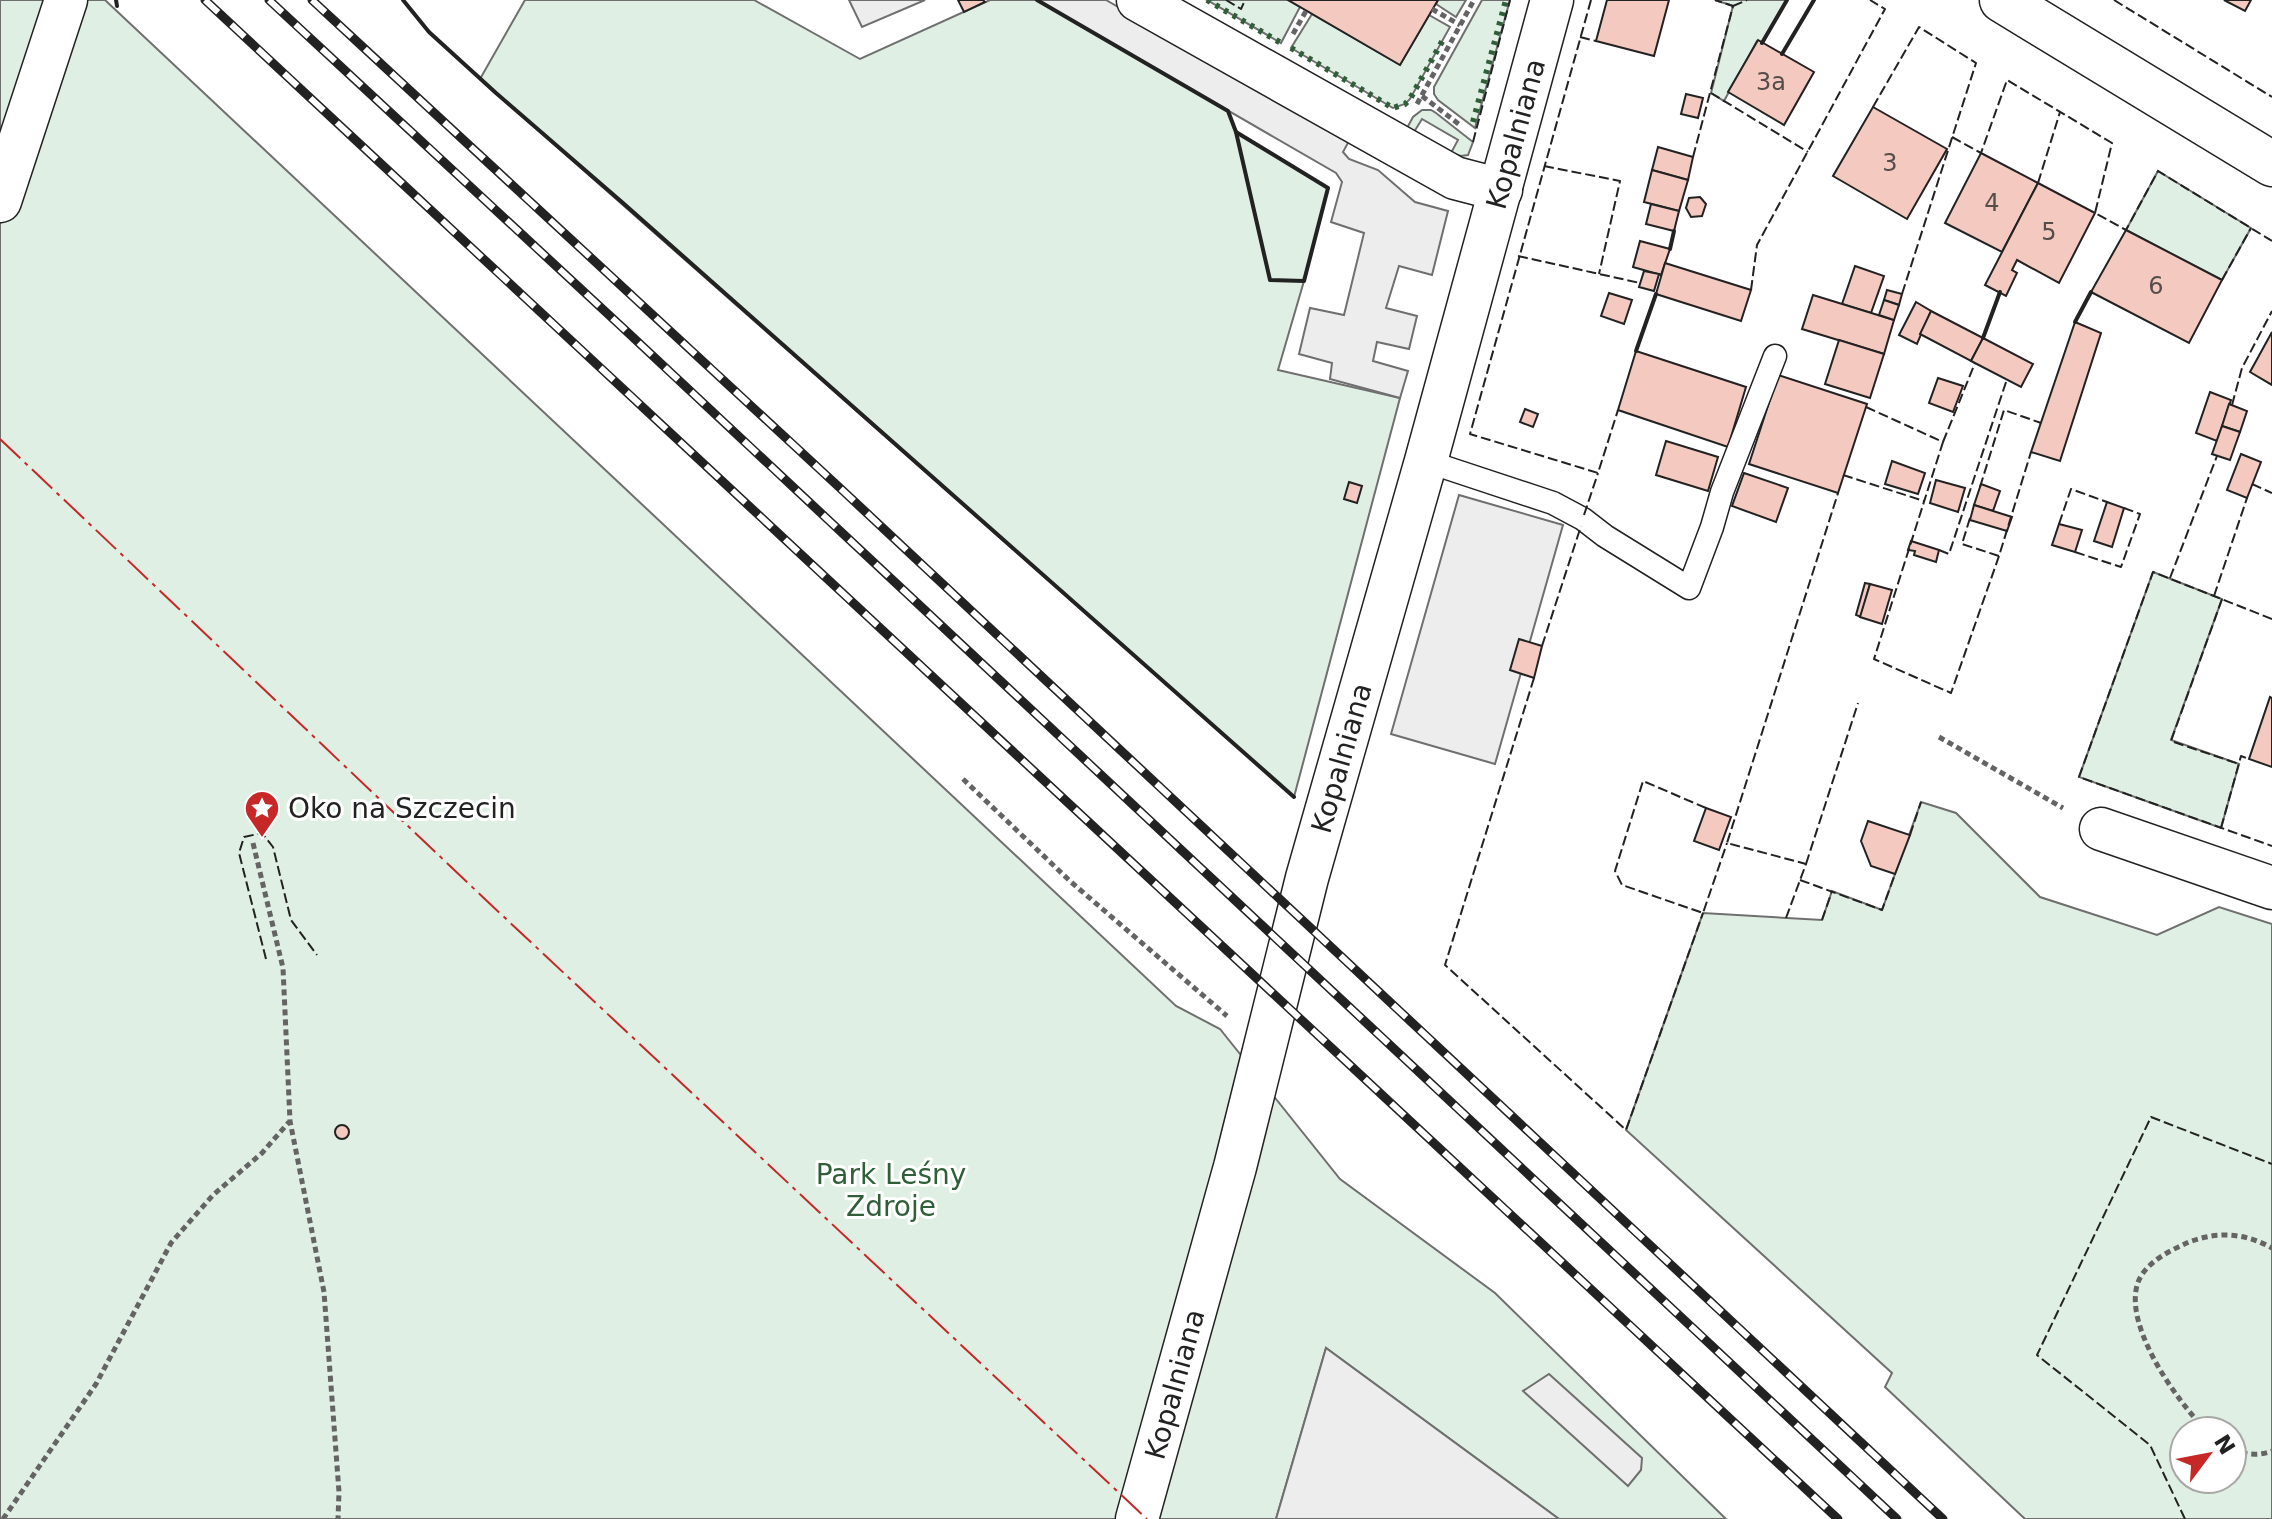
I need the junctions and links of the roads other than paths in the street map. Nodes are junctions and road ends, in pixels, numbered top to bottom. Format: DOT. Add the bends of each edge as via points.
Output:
graph roads {
  1 [pos="66,0"];
  2 [pos="1138,0"];
  3 [pos="1552,0"];
  4 [pos="2002,0"];
  5 [pos="2272,164"];
  6 [pos="1501,190"];
  7 [pos="0,201"];
  8 [pos="1775,356"];
  9 [pos="1426,461"];
  10 [pos="2101,829"];
  11 [pos="2272,888"];
  12 [pos="1137,1519"];
  1 -- 7 [label="street"];
  2 -- 6 [label="street" via="1455,178"];
  3 -- 6 [label="street, Kopalniana"];
  4 -- 5 [label="street"];
  6 -- 9 [label="street, Kopalniana"];
  8 -- 9 [label="lane" via="1689,588 1553,503"];
  9 -- 12 [label="street, Kopalniana" via="1307,878 1235,1167"];
  10 -- 11 [label="street"];
}
